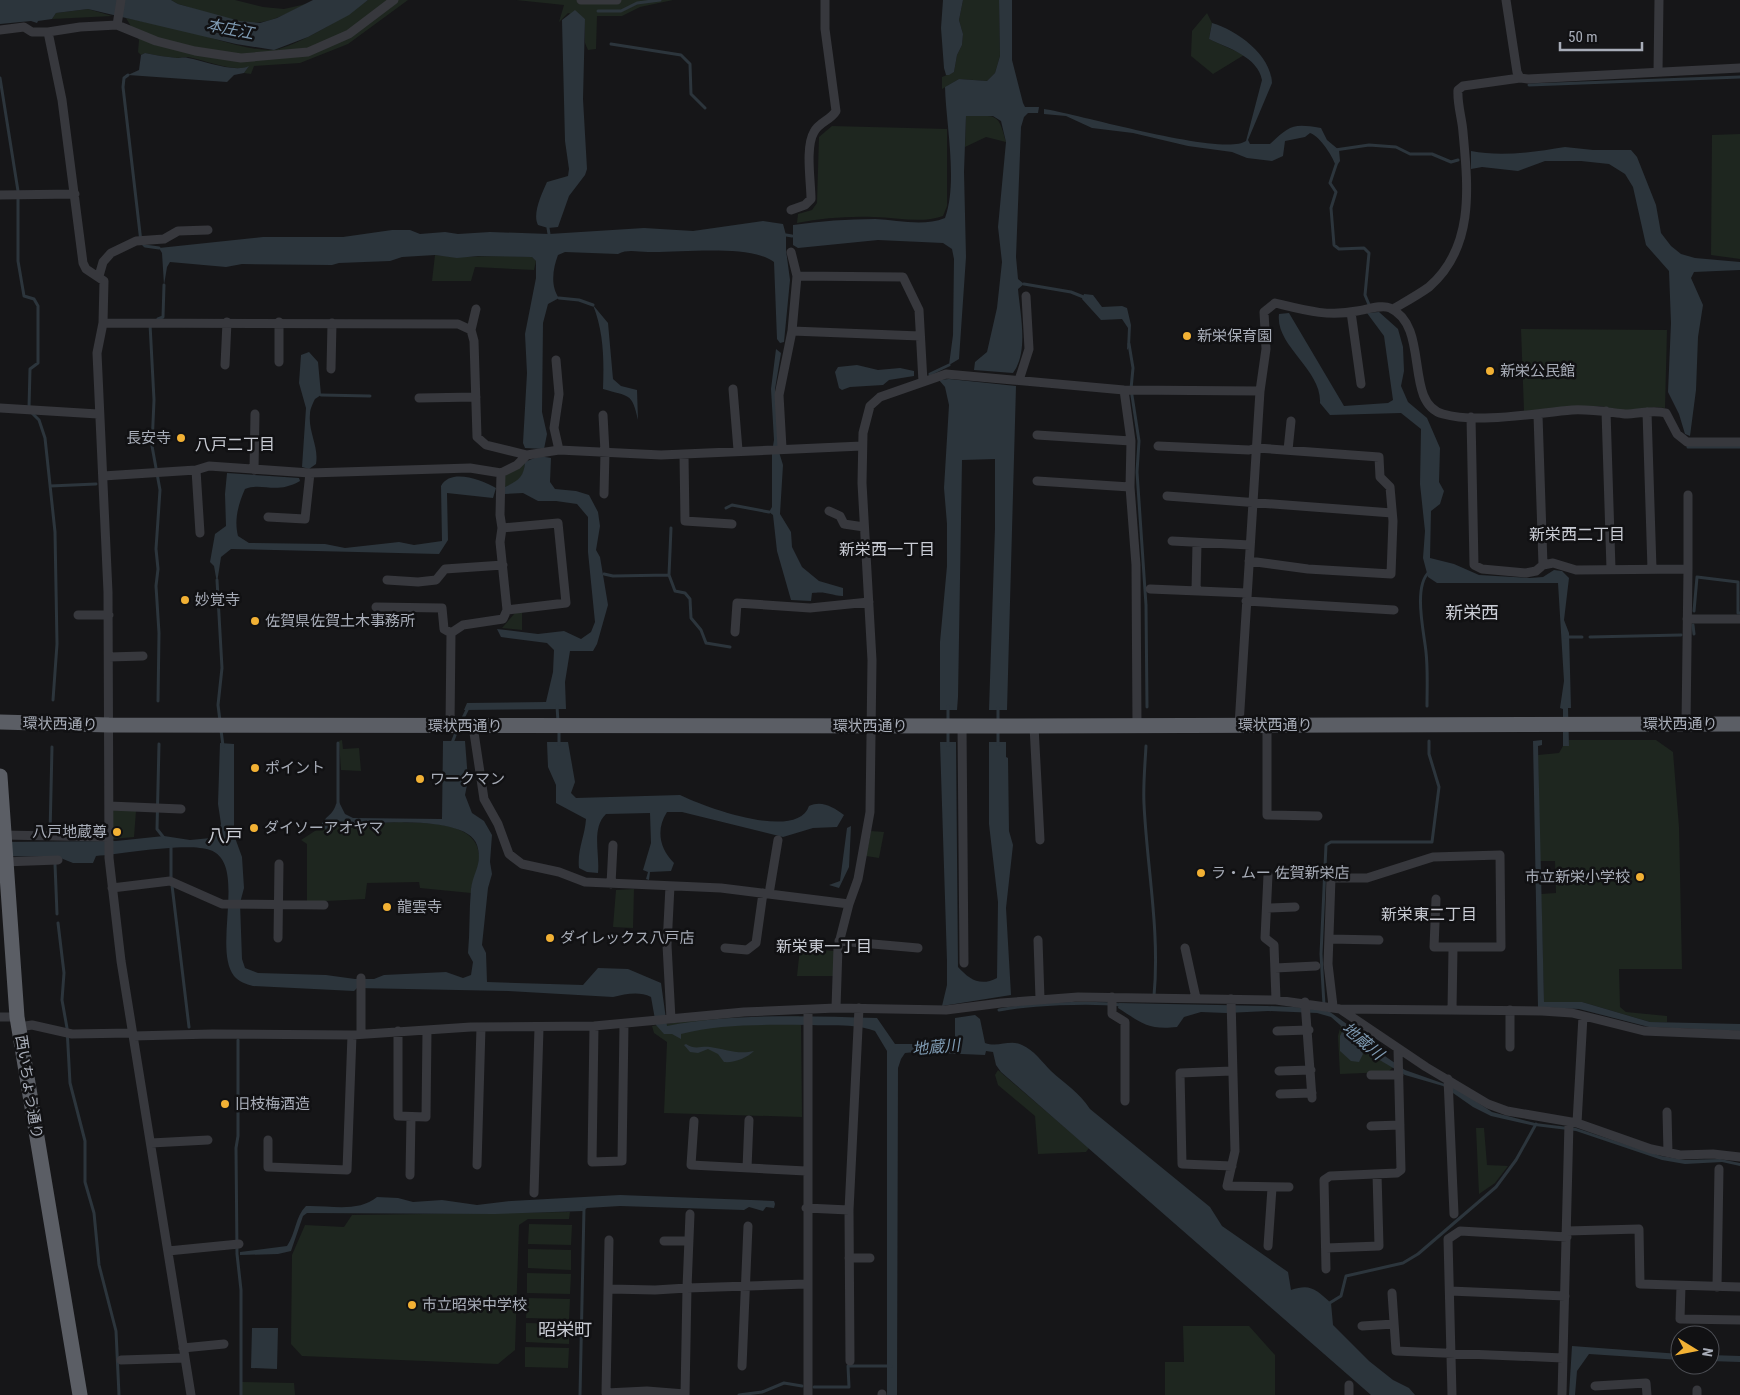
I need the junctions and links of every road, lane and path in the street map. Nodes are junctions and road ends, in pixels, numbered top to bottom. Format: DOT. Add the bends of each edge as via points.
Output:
graph roads {
  1 [pos="120,0"];
  2 [pos="394,0"];
  3 [pos="581,0"];
  4 [pos="617,0"];
  5 [pos="825,0"];
  6 [pos="1506,0"];
  7 [pos="1659,0"];
  8 [pos="117,25"];
  9 [pos="0,30"];
  10 [pos="48,32"];
  11 [pos="1740,68"];
  12 [pos="1658,72"];
  13 [pos="1520,78"];
  14 [pos="0,194"];
  15 [pos="75,194"];
  16 [pos="791,210"];
  17 [pos="208,230"];
  18 [pos="791,252"];
  19 [pos="99,276"];
  20 [pos="797,276"];
  21 [pos="1026,296"];
  22 [pos="476,308"];
  23 [pos="1393,310"];
  24 [pos="1352,312"];
  25 [pos="226,322"];
  26 [pos="279,322"];
  27 [pos="332,322"];
  28 [pos="103,323"];
  29 [pos="470,330"];
  30 [pos="792,330"];
  31 [pos="920,336"];
  32 [pos="556,360"];
  33 [pos="279,362"];
  34 [pos="225,365"];
  35 [pos="331,370"];
  36 [pos="1017,380"];
  37 [pos="923,382"];
  38 [pos="1362,384"];
  39 [pos="733,389"];
  40 [pos="1124,390"];
  41 [pos="1260,391"];
  42 [pos="476,397"];
  43 [pos="419,398"];
  44 [pos="0,408"];
  45 [pos="1606,411"];
  46 [pos="1647,412"];
  47 [pos="98,414"];
  48 [pos="255,414"];
  49 [pos="603,415"];
  50 [pos="1538,415"];
  51 [pos="1470,417"];
  52 [pos="1290,421"];
  53 [pos="1037,435"];
  54 [pos="1131,441"];
  55 [pos="1740,442"];
  56 [pos="862,446"];
  57 [pos="1158,446"];
  58 [pos="782,448"];
  59 [pos="1257,448"];
  60 [pos="559,450"];
  61 [pos="738,450"];
  62 [pos="1288,450"];
  63 [pos="605,452"];
  64 [pos="535,453"];
  65 [pos="684,455"];
  66 [pos="196,470"];
  67 [pos="254,470"];
  68 [pos="310,473"];
  69 [pos="501,473"];
  70 [pos="103,476"];
  71 [pos="1037,481"];
  72 [pos="1130,487"];
  73 [pos="604,494"];
  74 [pos="1688,495"];
  75 [pos="1167,496"];
  76 [pos="1253,502"];
  77 [pos="829,511"];
  78 [pos="1392,513"];
  79 [pos="268,517"];
  80 [pos="732,524"];
  81 [pos="864,527"];
  82 [pos="502,528"];
  83 [pos="200,533"];
  84 [pos="1172,541"];
  85 [pos="1197,543"];
  86 [pos="1250,546"];
  87 [pos="1249,561"];
  88 [pos="503,565"];
  89 [pos="1543,565"];
  90 [pos="1611,569"];
  91 [pos="1652,569"];
  92 [pos="1688,569"];
  93 [pos="387,580"];
  94 [pos="1150,590"];
  95 [pos="1196,591"];
  96 [pos="1247,597"];
  97 [pos="869,602"];
  98 [pos="376,607"];
  99 [pos="507,610"];
  100 [pos="1394,610"];
  101 [pos="78,615"];
  102 [pos="108,615"];
  103 [pos="1687,619"];
  104 [pos="1740,619"];
  105 [pos="735,632"];
  106 [pos="451,633"];
  107 [pos="143,656"];
  108 [pos="109,657"];
  109 [pos="0,722"];
  110 [pos="1686,724"];
  111 [pos="1740,724"];
  112 [pos="109,725"];
  113 [pos="870,725"];
  114 [pos="1267,725"];
  115 [pos="461,726"];
  116 [pos="959,726"];
  117 [pos="1034,726"];
  118 [pos="1137,726"];
  119 [pos="1239,726"];
  120 [pos="0,776"];
  121 [pos="109,806"];
  122 [pos="181,809"];
  123 [pos="1318,816"];
  124 [pos="3,836"];
  125 [pos="109,838"];
  126 [pos="778,840"];
  127 [pos="1040,840"];
  128 [pos="613,845"];
  129 [pos="58,860"];
  130 [pos="3,862"];
  131 [pos="279,864"];
  132 [pos="1268,875"];
  133 [pos="611,884"];
  134 [pos="670,886"];
  135 [pos="112,888"];
  136 [pos="766,894"];
  137 [pos="1436,899"];
  138 [pos="849,904"];
  139 [pos="279,905"];
  140 [pos="324,905"];
  141 [pos="1267,908"];
  142 [pos="1295,908"];
  143 [pos="278,938"];
  144 [pos="1329,939"];
  145 [pos="1038,940"];
  146 [pos="1380,940"];
  147 [pos="840,942"];
  148 [pos="726,948"];
  149 [pos="918,948"];
  150 [pos="1185,948"];
  151 [pos="1452,948"];
  152 [pos="964,963"];
  153 [pos="1316,966"];
  154 [pos="1275,968"];
  155 [pos="362,978"];
  156 [pos="1112,997"];
  157 [pos="1196,998"];
  158 [pos="1040,999"];
  159 [pos="1231,999"];
  160 [pos="1276,1000"];
  161 [pos="1305,1002"];
  162 [pos="1336,1007"];
  163 [pos="836,1008"];
  164 [pos="1452,1010"];
  165 [pos="1510,1010"];
  166 [pos="859,1011"];
  167 [pos="808,1012"];
  168 [pos="1583,1016"];
  169 [pos="0,1017"];
  170 [pos="669,1019"];
  171 [pos="18,1022"];
  172 [pos="624,1024"];
  173 [pos="594,1026"];
  174 [pos="481,1027"];
  175 [pos="539,1028"];
  176 [pos="427,1030"];
  177 [pos="1309,1030"];
  178 [pos="398,1031"];
  179 [pos="1277,1031"];
  180 [pos="132,1034"];
  181 [pos="356,1034"];
  182 [pos="1740,1035"];
  183 [pos="1510,1047"];
  184 [pos="1398,1049"];
  185 [pos="1311,1070"];
  186 [pos="1232,1071"];
  187 [pos="1279,1071"];
  188 [pos="1371,1075"];
  189 [pos="1399,1075"];
  190 [pos="1448,1078"];
  191 [pos="1280,1094"];
  192 [pos="1125,1101"];
  193 [pos="1667,1112"];
  194 [pos="411,1117"];
  195 [pos="749,1120"];
  196 [pos="694,1121"];
  197 [pos="1573,1123"];
  198 [pos="1400,1125"];
  199 [pos="1372,1126"];
  200 [pos="208,1140"];
  201 [pos="268,1140"];
  202 [pos="151,1143"];
  203 [pos="1668,1153"];
  204 [pos="1740,1158"];
  205 [pos="476,1164"];
  206 [pos="1232,1166"];
  207 [pos="747,1168"];
  208 [pos="1719,1169"];
  209 [pos="806,1172"];
  210 [pos="1377,1174"];
  211 [pos="410,1175"];
  212 [pos="1289,1187"];
  213 [pos="1272,1188"];
  214 [pos="534,1193"];
  215 [pos="806,1208"];
  216 [pos="849,1210"];
  217 [pos="690,1214"];
  218 [pos="1454,1214"];
  219 [pos="748,1226"];
  220 [pos="1567,1234"];
  221 [pos="610,1240"];
  222 [pos="664,1241"];
  223 [pos="689,1241"];
  224 [pos="237,1244"];
  225 [pos="1268,1246"];
  226 [pos="1326,1248"];
  227 [pos="168,1251"];
  228 [pos="849,1258"];
  229 [pos="870,1258"];
  230 [pos="1326,1269"];
  231 [pos="806,1284"];
  232 [pos="744,1285"];
  233 [pos="1681,1286"];
  234 [pos="1717,1287"];
  235 [pos="1740,1287"];
  236 [pos="687,1288"];
  237 [pos="610,1289"];
  238 [pos="1450,1291"];
  239 [pos="1392,1293"];
  240 [pos="1565,1296"];
  241 [pos="1740,1320"];
  242 [pos="1394,1324"];
  243 [pos="1362,1326"];
  244 [pos="224,1344"];
  245 [pos="184,1348"];
  246 [pos="1452,1354"];
  247 [pos="185,1358"];
  248 [pos="1564,1358"];
  249 [pos="121,1360"];
  250 [pos="850,1361"];
  251 [pos="742,1366"];
  252 [pos="1349,1385"];
  253 [pos="1595,1386"];
  254 [pos="606,1394"];
  255 [pos="80,1395"];
  256 [pos="191,1395"];
  257 [pos="685,1395"];
  258 [pos="808,1395"];
  259 [pos="1349,1395"];
  260 [pos="1452,1395"];
  261 [pos="1562,1395"];
  262 [pos="1647,1395"];
  1 -- 8 [label="street"];
  2 -- 8 [label="street" via="349,34 308,52 241,58 156,41"];
  3 -- 4 [label="street"];
  5 -- 16 [label="street" via="825,29 836,110 833,117 813,133 811,199"];
  6 -- 13 [label="street"];
  7 -- 12 [label="street"];
  8 -- 10 [label="street"];
  9 -- 10 [label="street" via="24,28 32,32"];
  10 -- 15 [label="street" via="62,100"];
  11 -- 12 [label="street"];
  12 -- 13 [label="street"];
  13 -- 23 [label="street" via="1463,86 1458,90 1467,202 1463,233 1444,270 1428,287"];
  14 -- 15 [label="street"];
  15 -- 19 [label="street" via="83,263 86,269"];
  17 -- 19 [label="street" via="178,231 164,240 140,240 111,253 103,262"];
  18 -- 20 [label="street"];
  19 -- 28 [label="street" via="104,281"];
  20 -- 30 [label="street"];
  20 -- 31 [label="street" via="903,277 919,310"];
  21 -- 36 [label="street" via="1029,349"];
  22 -- 29 [label="street"];
  23 -- 24 [label="street" via="1388,307"];
  23 -- 51 [label="street" via="1412,330 1420,390 1434,410 1457,418"];
  24 -- 38 [label="street"];
  24 -- 41 [label="street" via="1334,315 1312,313 1275,303 1264,312 1266,349"];
  25 -- 26 [label="street"];
  25 -- 28 [label="street"];
  25 -- 34 [label="street"];
  26 -- 27 [label="street"];
  26 -- 33 [label="street"];
  27 -- 29 [label="street" via="458,324"];
  27 -- 35 [label="street"];
  28 -- 47 [label="street" via="97,353"];
  29 -- 42 [label="street" via="474,340"];
  30 -- 31 [label="street"];
  30 -- 58 [label="street" via="779,395"];
  31 -- 37 [label="street"];
  32 -- 60 [label="street" via="559,394 554,428"];
  36 -- 37 [label="street" via="946,374"];
  36 -- 40 [label="street"];
  37 -- 56 [label="street" via="880,397 870,406"];
  39 -- 61 [label="street"];
  40 -- 41 [label="street"];
  40 -- 54 [label="street"];
  41 -- 59 [label="street"];
  42 -- 43 [label="street"];
  42 -- 64 [label="street" via="477,436 486,445"];
  44 -- 47 [label="street"];
  45 -- 46 [label="street" via="1626,414"];
  45 -- 50 [label="street" via="1572,410"];
  45 -- 90 [label="street"];
  46 -- 55 [label="street" via="1666,413 1687,441"];
  46 -- 91 [label="street"];
  47 -- 70 [label="street"];
  48 -- 67 [label="street"];
  49 -- 63 [label="street"];
  50 -- 51 [label="street"];
  50 -- 89 [label="street"];
  51 -- 89 [label="street" via="1474,565 1482,569 1526,573 1536,572"];
  52 -- 62 [label="street"];
  53 -- 54 [label="street"];
  54 -- 72 [label="street"];
  56 -- 58 [label="street"];
  56 -- 81 [label="street"];
  57 -- 59 [label="street"];
  58 -- 61 [label="street"];
  59 -- 62 [label="street"];
  59 -- 76 [label="street"];
  60 -- 63 [label="street"];
  60 -- 64 [label="street"];
  61 -- 65 [label="street"];
  62 -- 78 [label="street" via="1379,457 1380,477 1390,487"];
  63 -- 65 [label="street"];
  63 -- 73 [label="street"];
  64 -- 69 [label="street"];
  65 -- 80 [label="street" via="685,521"];
  66 -- 67 [label="street" via="209,466"];
  66 -- 70 [label="street"];
  66 -- 83 [label="street"];
  67 -- 68 [label="street"];
  68 -- 69 [label="street" via="470,468"];
  68 -- 79 [label="street" via="305,518"];
  69 -- 82 [label="street"];
  70 -- 102 [label="street"];
  71 -- 72 [label="street"];
  72 -- 118 [label="street" via="1136,565"];
  74 -- 92 [label="street"];
  75 -- 76 [label="street"];
  76 -- 78 [label="street"];
  76 -- 86 [label="street"];
  77 -- 81 [label="street" via="840,516 844,524"];
  78 -- 87 [label="street" via="1391,574 1308,569"];
  81 -- 97 [label="street"];
  82 -- 88 [label="street"];
  82 -- 99 [label="street" via="558,523 566,603"];
  84 -- 85 [label="street"];
  85 -- 86 [label="street"];
  85 -- 95 [label="street"];
  86 -- 87 [label="street"];
  87 -- 96 [label="street"];
  88 -- 93 [label="street" via="445,569 436,580"];
  88 -- 99 [label="street"];
  89 -- 90 [label="street" via="1553,563 1576,570"];
  90 -- 91 [label="street"];
  91 -- 92 [label="street"];
  92 -- 103 [label="street"];
  94 -- 95 [label="street"];
  95 -- 96 [label="street"];
  96 -- 100 [label="street"];
  96 -- 119 [label="street"];
  97 -- 105 [label="street" via="810,608 737,603"];
  97 -- 113 [label="street" via="872,660"];
  98 -- 106 [label="street" via="442,608 444,629"];
  99 -- 106 [label="street" via="503,619 463,625"];
  101 -- 102 [label="street"];
  102 -- 108 [label="street"];
  103 -- 104 [label="street"];
  103 -- 110 [label="street"];
  106 -- 115 [label="street"];
  107 -- 108 [label="street"];
  108 -- 112 [label="street"];
  109 -- 112 [label="highway, 環状西通り"];
  110 -- 111 [label="highway, 環状西通り"];
  110 -- 114 [label="highway, 環状西通り"];
  112 -- 115 [label="highway, 環状西通り"];
  112 -- 121 [label="street"];
  113 -- 115 [label="highway, 環状西通り"];
  113 -- 116 [label="highway, 環状西通り"];
  113 -- 138 [label="street" via="870,812 858,879"];
  114 -- 119 [label="highway, 環状西通り"];
  114 -- 123 [label="street" via="1267,815"];
  115 -- 133 [label="street" via="484,800 498,824 509,854 522,864 585,882"];
  116 -- 117 [label="highway, 環状西通り"];
  116 -- 152 [label="street"];
  117 -- 118 [label="highway, 環状西通り"];
  117 -- 127 [label="street"];
  118 -- 119 [label="highway, 環状西通り"];
  120 -- 124 [label="highway, 西いちょう通り"];
  121 -- 122 [label="street"];
  121 -- 125 [label="street"];
  124 -- 125 [label="street"];
  124 -- 130 [label="highway, 西いちょう通り"];
  125 -- 135 [label="street"];
  126 -- 136 [label="street"];
  128 -- 133 [label="street"];
  129 -- 130 [label="street"];
  130 -- 171 [label="highway, 西いちょう通り"];
  131 -- 139 [label="street"];
  132 -- 141 [label="street"];
  133 -- 134 [label="street"];
  134 -- 136 [label="street"];
  134 -- 170 [label="street" via="667,945"];
  135 -- 139 [label="street" via="172,882 225,904"];
  135 -- 180 [label="street"];
  136 -- 138 [label="street"];
  136 -- 148 [label="street" via="756,943 747,950"];
  137 -- 151 [label="street" via="1434,947"];
  138 -- 147 [label="street"];
  139 -- 140 [label="street"];
  139 -- 143 [label="street"];
  141 -- 142 [label="street"];
  141 -- 154 [label="street" via="1265,938 1274,945"];
  144 -- 146 [label="street"];
  144 -- 151 [label="street" via="1331,878 1367,878 1433,857 1500,855 1501,947"];
  144 -- 162 [label="street" via="1328,964"];
  145 -- 158 [label="street"];
  147 -- 149 [label="street"];
  147 -- 163 [label="street"];
  150 -- 157 [label="street"];
  151 -- 164 [label="street"];
  153 -- 154 [label="street"];
  154 -- 160 [label="street"];
  155 -- 181 [label="street"];
  156 -- 157 [label="street"];
  156 -- 158 [label="street"];
  156 -- 192 [label="street" via="1112,1014 1125,1022"];
  157 -- 159 [label="street"];
  158 -- 166 [label="street" via="956,1009"];
  159 -- 160 [label="street"];
  159 -- 186 [label="street"];
  160 -- 161 [label="street"];
  161 -- 162 [label="street"];
  161 -- 177 [label="street"];
  162 -- 164 [label="street"];
  162 -- 184 [label="street"];
  163 -- 166 [label="street"];
  163 -- 167 [label="street"];
  164 -- 165 [label="street"];
  165 -- 168 [label="street"];
  165 -- 183 [label="street"];
  166 -- 216 [label="street"];
  167 -- 170 [label="street" via="744,1012"];
  167 -- 209 [label="street"];
  168 -- 182 [label="street" via="1644,1032"];
  168 -- 197 [label="street"];
  169 -- 171 [label="street"];
  170 -- 172 [label="street"];
  171 -- 180 [label="street" via="67,1034"];
  171 -- 255 [label="highway, 西いちょう通り"];
  172 -- 173 [label="street"];
  172 -- 173 [label="street" via="622,1161 592,1162"];
  173 -- 175 [label="street"];
  174 -- 175 [label="street"];
  174 -- 176 [label="street"];
  174 -- 205 [label="street"];
  175 -- 214 [label="street"];
  176 -- 178 [label="street"];
  176 -- 194 [label="street" via="426,1117"];
  177 -- 179 [label="street"];
  177 -- 185 [label="street"];
  178 -- 181 [label="street"];
  178 -- 194 [label="street" via="398,1116"];
  180 -- 181 [label="street"];
  180 -- 202 [label="street"];
  181 -- 201 [label="street" via="347,1170 268,1167"];
  184 -- 189 [label="street"];
  184 -- 190 [label="street"];
  185 -- 187 [label="street"];
  185 -- 191 [label="street" via="1312,1095"];
  186 -- 206 [label="street" via="1235,1151"];
  186 -- 206 [label="street" via="1180,1073 1182,1164"];
  188 -- 189 [label="street"];
  189 -- 198 [label="street"];
  190 -- 197 [label="street" via="1488,1104"];
  190 -- 218 [label="street"];
  193 -- 203 [label="street"];
  194 -- 211 [label="street"];
  195 -- 207 [label="street"];
  196 -- 207 [label="street" via="691,1165"];
  197 -- 203 [label="street"];
  197 -- 220 [label="street" via="1569,1136"];
  198 -- 199 [label="street"];
  198 -- 210 [label="street" via="1401,1170"];
  200 -- 202 [label="street"];
  202 -- 227 [label="street"];
  203 -- 204 [label="street"];
  206 -- 213 [label="street" via="1227,1186"];
  207 -- 209 [label="street"];
  208 -- 234 [label="street"];
  209 -- 215 [label="street"];
  210 -- 226 [label="street" via="1330,1176 1324,1180"];
  210 -- 226 [label="street" via="1379,1246"];
  212 -- 213 [label="street"];
  213 -- 225 [label="street"];
  215 -- 216 [label="street"];
  215 -- 231 [label="street"];
  216 -- 228 [label="street"];
  217 -- 223 [label="street"];
  219 -- 232 [label="street"];
  220 -- 233 [label="street" via="1639,1229 1640,1284"];
  220 -- 238 [label="street" via="1460,1231 1448,1239"];
  220 -- 240 [label="street"];
  221 -- 237 [label="street"];
  222 -- 223 [label="street"];
  223 -- 236 [label="street"];
  224 -- 227 [label="street"];
  226 -- 230 [label="street"];
  227 -- 245 [label="street"];
  228 -- 229 [label="street"];
  228 -- 250 [label="street"];
  231 -- 232 [label="street"];
  231 -- 258 [label="street"];
  232 -- 236 [label="street"];
  232 -- 251 [label="street"];
  233 -- 234 [label="street"];
  233 -- 241 [label="street" via="1680,1319"];
  234 -- 235 [label="street"];
  236 -- 237 [label="street"];
  236 -- 257 [label="street"];
  237 -- 254 [label="street"];
  238 -- 240 [label="street"];
  238 -- 246 [label="street"];
  239 -- 242 [label="street"];
  240 -- 248 [label="street"];
  242 -- 243 [label="street"];
  242 -- 246 [label="street" via="1396,1352"];
  244 -- 245 [label="street"];
  245 -- 247 [label="street"];
  246 -- 248 [label="street"];
  246 -- 260 [label="street"];
  247 -- 249 [label="street"];
  247 -- 256 [label="street"];
  248 -- 261 [label="street"];
  252 -- 259 [label="street"];
  253 -- 262 [label="street" via="1646,1383"];
  254 -- 257 [label="street" via="647,1391"];
}
